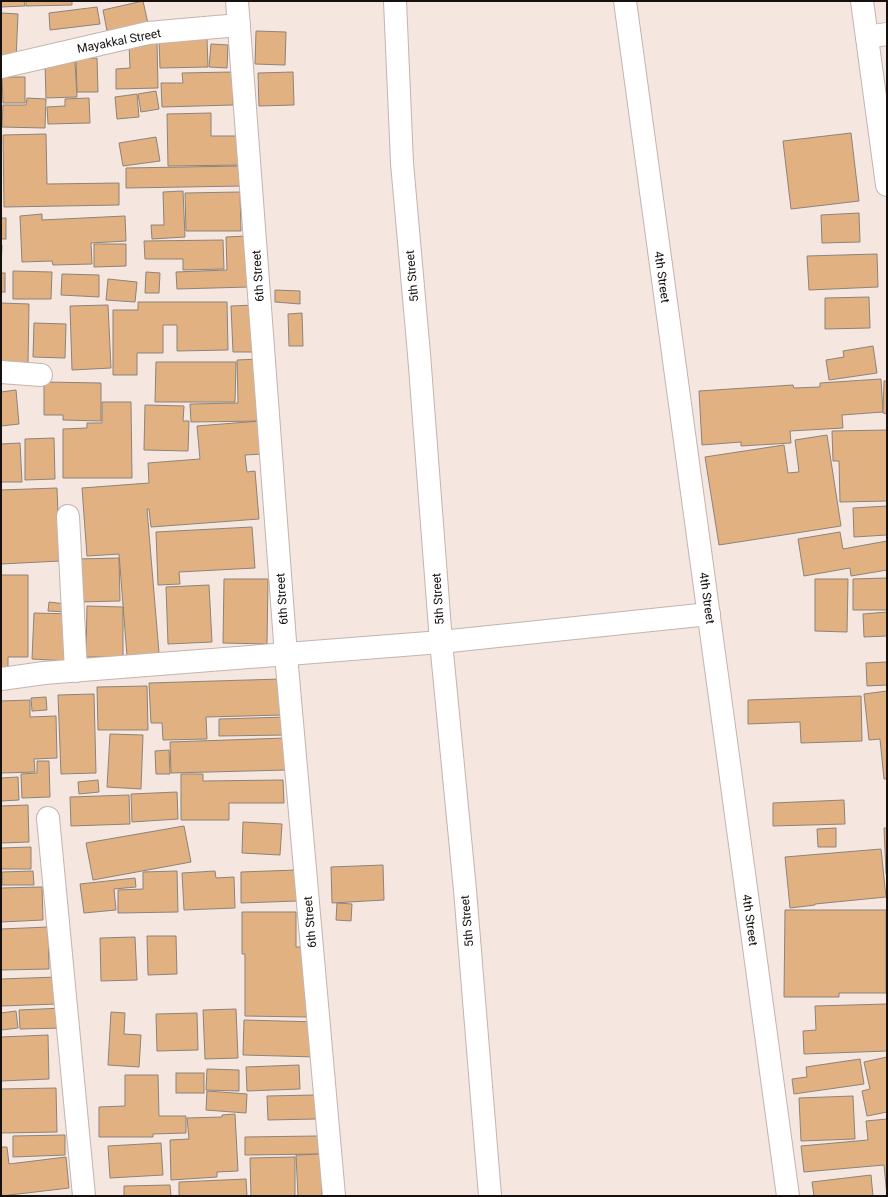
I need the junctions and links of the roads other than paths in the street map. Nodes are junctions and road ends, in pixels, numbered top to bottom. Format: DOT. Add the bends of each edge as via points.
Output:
graph roads {
  1 [pos="237,1"];
  2 [pos="395,1"];
  3 [pos="625,1"];
  4 [pos="862,1"];
  5 [pos="239,25"];
  6 [pos="877,35"];
  7 [pos="1,67"];
  8 [pos="887,185"];
  9 [pos="1,372"];
  10 [pos="41,375"];
  11 [pos="68,516"];
  12 [pos="709,614"];
  13 [pos="441,642"];
  14 [pos="286,655"];
  15 [pos="76,671"];
  16 [pos="1,679"];
  17 [pos="48,818"];
  18 [pos="84,1196"];
  19 [pos="334,1196"];
  20 [pos="490,1196"];
  21 [pos="788,1196"];
  1 -- 5 [label="street, 6th Street"];
  2 -- 13 [label="street, 5th Street" via="402,163"];
  3 -- 12 [label="street, 4th Street"];
  4 -- 6 [label="street"];
  5 -- 7 [label="street, Mayakkal Street" via="148,33"];
  5 -- 14 [label="street, 6th Street"];
  6 -- 8 [label="street"];
  9 -- 10 [label="street"];
  11 -- 15 [label="street"];
  12 -- 13 [label="street"];
  12 -- 21 [label="street, 4th Street"];
  13 -- 14 [label="street"];
  13 -- 20 [label="street, 5th Street" via="466,898"];
  14 -- 15 [label="street"];
  14 -- 19 [label="street, 6th Street"];
  15 -- 16 [label="street"];
  17 -- 18 [label="street"];
}
